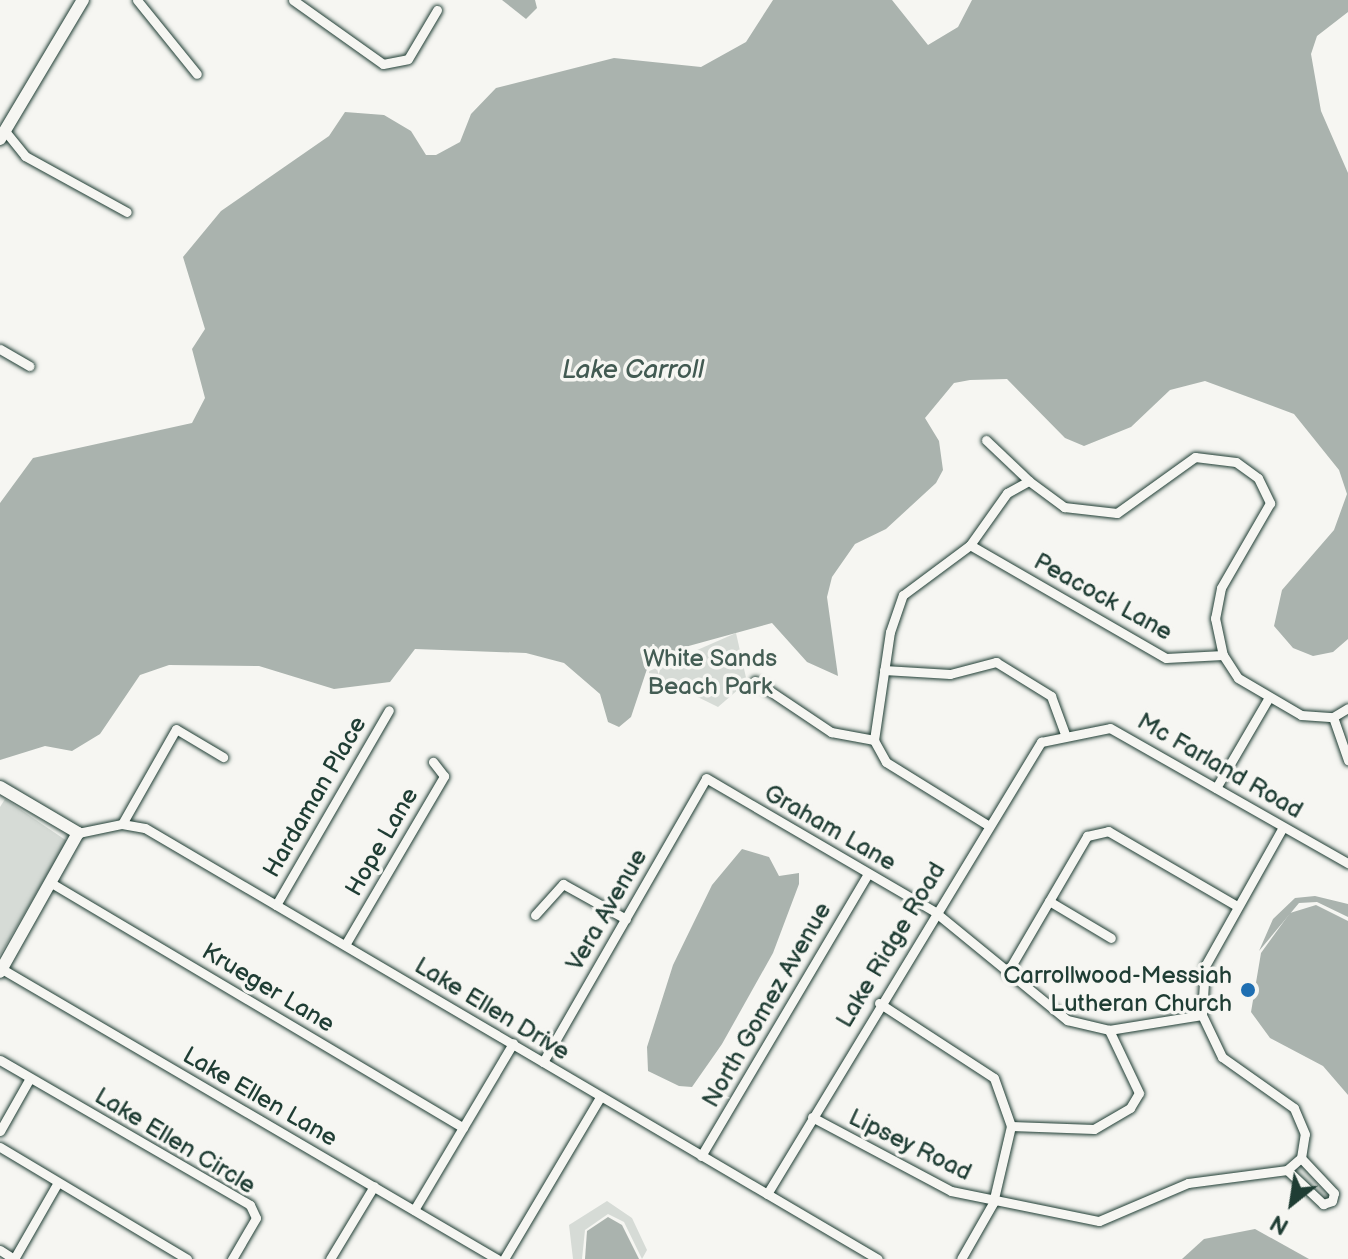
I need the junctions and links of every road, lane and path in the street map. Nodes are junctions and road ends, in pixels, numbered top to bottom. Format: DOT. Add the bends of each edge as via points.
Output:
graph roads {
  1 [pos="83,0"];
  2 [pos="137,0"];
  3 [pos="293,0"];
  4 [pos="437,10"];
  5 [pos="197,74"];
  6 [pos="4,126"];
  7 [pos="127,212"];
  8 [pos="0,349"];
  9 [pos="29,366"];
  10 [pos="986,440"];
  11 [pos="1029,481"];
  12 [pos="970,545"];
  13 [pos="1223,655"];
  14 [pos="884,670"];
  15 [pos="755,681"];
  16 [pos="1268,699"];
  17 [pos="1348,708"];
  18 [pos="389,710"];
  19 [pos="1333,717"];
  20 [pos="1065,734"];
  21 [pos="874,740"];
  22 [pos="223,757"];
  23 [pos="1348,760"];
  24 [pos="433,762"];
  25 [pos="706,778"];
  26 [pos="1216,788"];
  27 [pos="1,789"];
  28 [pos="122,824"];
  29 [pos="986,824"];
  30 [pos="1283,827"];
  31 [pos="78,833"];
  32 [pos="1348,863"];
  33 [pos="868,874"];
  34 [pos="53,884"];
  35 [pos="1049,901"];
  36 [pos="276,905"];
  37 [pos="1237,906"];
  38 [pos="935,912"];
  39 [pos="535,915"];
  40 [pos="626,919"];
  41 [pos="1111,938"];
  42 [pos="345,945"];
  43 [pos="3,963"];
  44 [pos="1007,973"];
  45 [pos="879,1003"];
  46 [pos="1202,1015"];
  47 [pos="1109,1030"];
  48 [pos="513,1043"];
  49 [pos="0,1060"];
  50 [pos="543,1062"];
  51 [pos="30,1078"];
  52 [pos="600,1097"];
  53 [pos="812,1117"];
  54 [pos="1011,1126"];
  55 [pos="463,1127"];
  56 [pos="0,1131"];
  57 [pos="0,1147"];
  58 [pos="701,1156"];
  59 [pos="1301,1158"];
  60 [pos="1287,1170"];
  61 [pos="57,1184"];
  62 [pos="374,1186"];
  63 [pos="767,1194"];
  64 [pos="993,1203"];
  65 [pos="414,1210"];
  66 [pos="0,1250"];
  67 [pos="14,1259"];
  68 [pos="187,1259"];
  69 [pos="232,1259"];
  70 [pos="330,1259"];
  71 [pos="497,1259"];
  72 [pos="504,1259"];
  73 [pos="878,1259"];
  74 [pos="961,1259"];
  1 -- 6 [label="main road"];
  2 -- 5 [label="street"];
  3 -- 4 [label="street" via="383,64 408,59"];
  6 -- 7 [label="street" via="25,156"];
  8 -- 9 [label="street"];
  10 -- 11 [label="street"];
  11 -- 12 [label="street" via="1007,493"];
  11 -- 13 [label="street" via="1064,507 1090,514 1135,504 1195,457 1236,462 1258,478 1270,503 1221,588 1215,618"];
  12 -- 13 [label="street, Peacock Lane" via="1166,658"];
  12 -- 14 [label="street" via="903,595"];
  13 -- 16 [label="street" via="1238,678"];
  14 -- 20 [label="street" via="947,675 996,662 1051,696"];
  14 -- 21 [label="street"];
  15 -- 21 [label="street" via="831,732"];
  16 -- 19 [label="street" via="1301,715"];
  16 -- 26 [label="street"];
  17 -- 19 [label="street"];
  18 -- 36 [label="street, Hardaman Place"];
  19 -- 23 [label="street"];
  20 -- 26 [label="street, Mc Farland Road" via="1110,728"];
  20 -- 29 [label="street, Lake Ridge Road" via="1025,757"];
  21 -- 29 [label="street" via="886,762"];
  22 -- 28 [label="street" via="176,729"];
  24 -- 42 [label="street, Hope Lane" via="444,776"];
  25 -- 33 [label="street, Graham Lane"];
  25 -- 40 [label="street, Vera Avenue"];
  26 -- 30 [label="street, Mc Farland Road"];
  27 -- 31 [label="main road"];
  28 -- 31 [label="street, Lake Ellen Drive"];
  28 -- 36 [label="street, Lake Ellen Drive" via="145,828"];
  29 -- 38 [label="street, Lake Ridge Road"];
  30 -- 32 [label="street, Mc Farland Road"];
  30 -- 37 [label="street"];
  31 -- 34 [label="main road"];
  33 -- 38 [label="street, Graham Lane"];
  33 -- 58 [label="street, North Gomez Avenue"];
  34 -- 43 [label="main road"];
  34 -- 55 [label="street, Krueger Lane"];
  35 -- 37 [label="street" via="1087,836 1108,831"];
  35 -- 41 [label="street"];
  35 -- 44 [label="street"];
  36 -- 42 [label="street, Lake Ellen Drive"];
  37 -- 46 [label="street" via="1205,966"];
  38 -- 44 [label="street, Graham Lane"];
  38 -- 45 [label="street, Lake Ridge Road"];
  39 -- 40 [label="street" via="563,884"];
  40 -- 50 [label="street, Vera Avenue"];
  42 -- 48 [label="street, Lake Ellen Drive"];
  43 -- 62 [label="street, Lake Ellen Lane"];
  44 -- 47 [label="street, Graham Lane" via="1067,1020"];
  45 -- 53 [label="street, Lake Ridge Road"];
  45 -- 54 [label="street" via="994,1078"];
  46 -- 47 [label="street"];
  46 -- 59 [label="street" via="1222,1057 1294,1108 1305,1134"];
  47 -- 54 [label="street" via="1139,1093 1130,1108 1094,1129"];
  48 -- 50 [label="street, Lake Ellen Drive"];
  48 -- 55 [label="street"];
  49 -- 51 [label="street, Lake Ellen Circle"];
  50 -- 52 [label="street, Lake Ellen Drive"];
  51 -- 56 [label="street"];
  51 -- 69 [label="street, Lake Ellen Circle" via="250,1205 256,1218"];
  52 -- 58 [label="street, Lake Ellen Drive"];
  52 -- 72 [label="street"];
  53 -- 63 [label="street, Lake Ridge Road"];
  53 -- 64 [label="street, Lipsey Road" via="951,1191"];
  54 -- 64 [label="street"];
  55 -- 65 [label="street"];
  57 -- 61 [label="street"];
  58 -- 63 [label="street, Lake Ellen Drive"];
  59 -- 60 [label="street"];
  59 -- 60 [label="street" via="1334,1193 1332,1201 1323,1204"];
  60 -- 64 [label="street, Lipsey Road" via="1188,1183 1099,1221"];
  61 -- 67 [label="street"];
  61 -- 68 [label="street"];
  62 -- 65 [label="street, Lake Ellen Lane"];
  62 -- 70 [label="street"];
  63 -- 73 [label="street, Lake Ellen Drive"];
  64 -- 74 [label="street"];
  65 -- 71 [label="street, Lake Ellen Lane"];
  66 -- 67 [label="street"];
}
